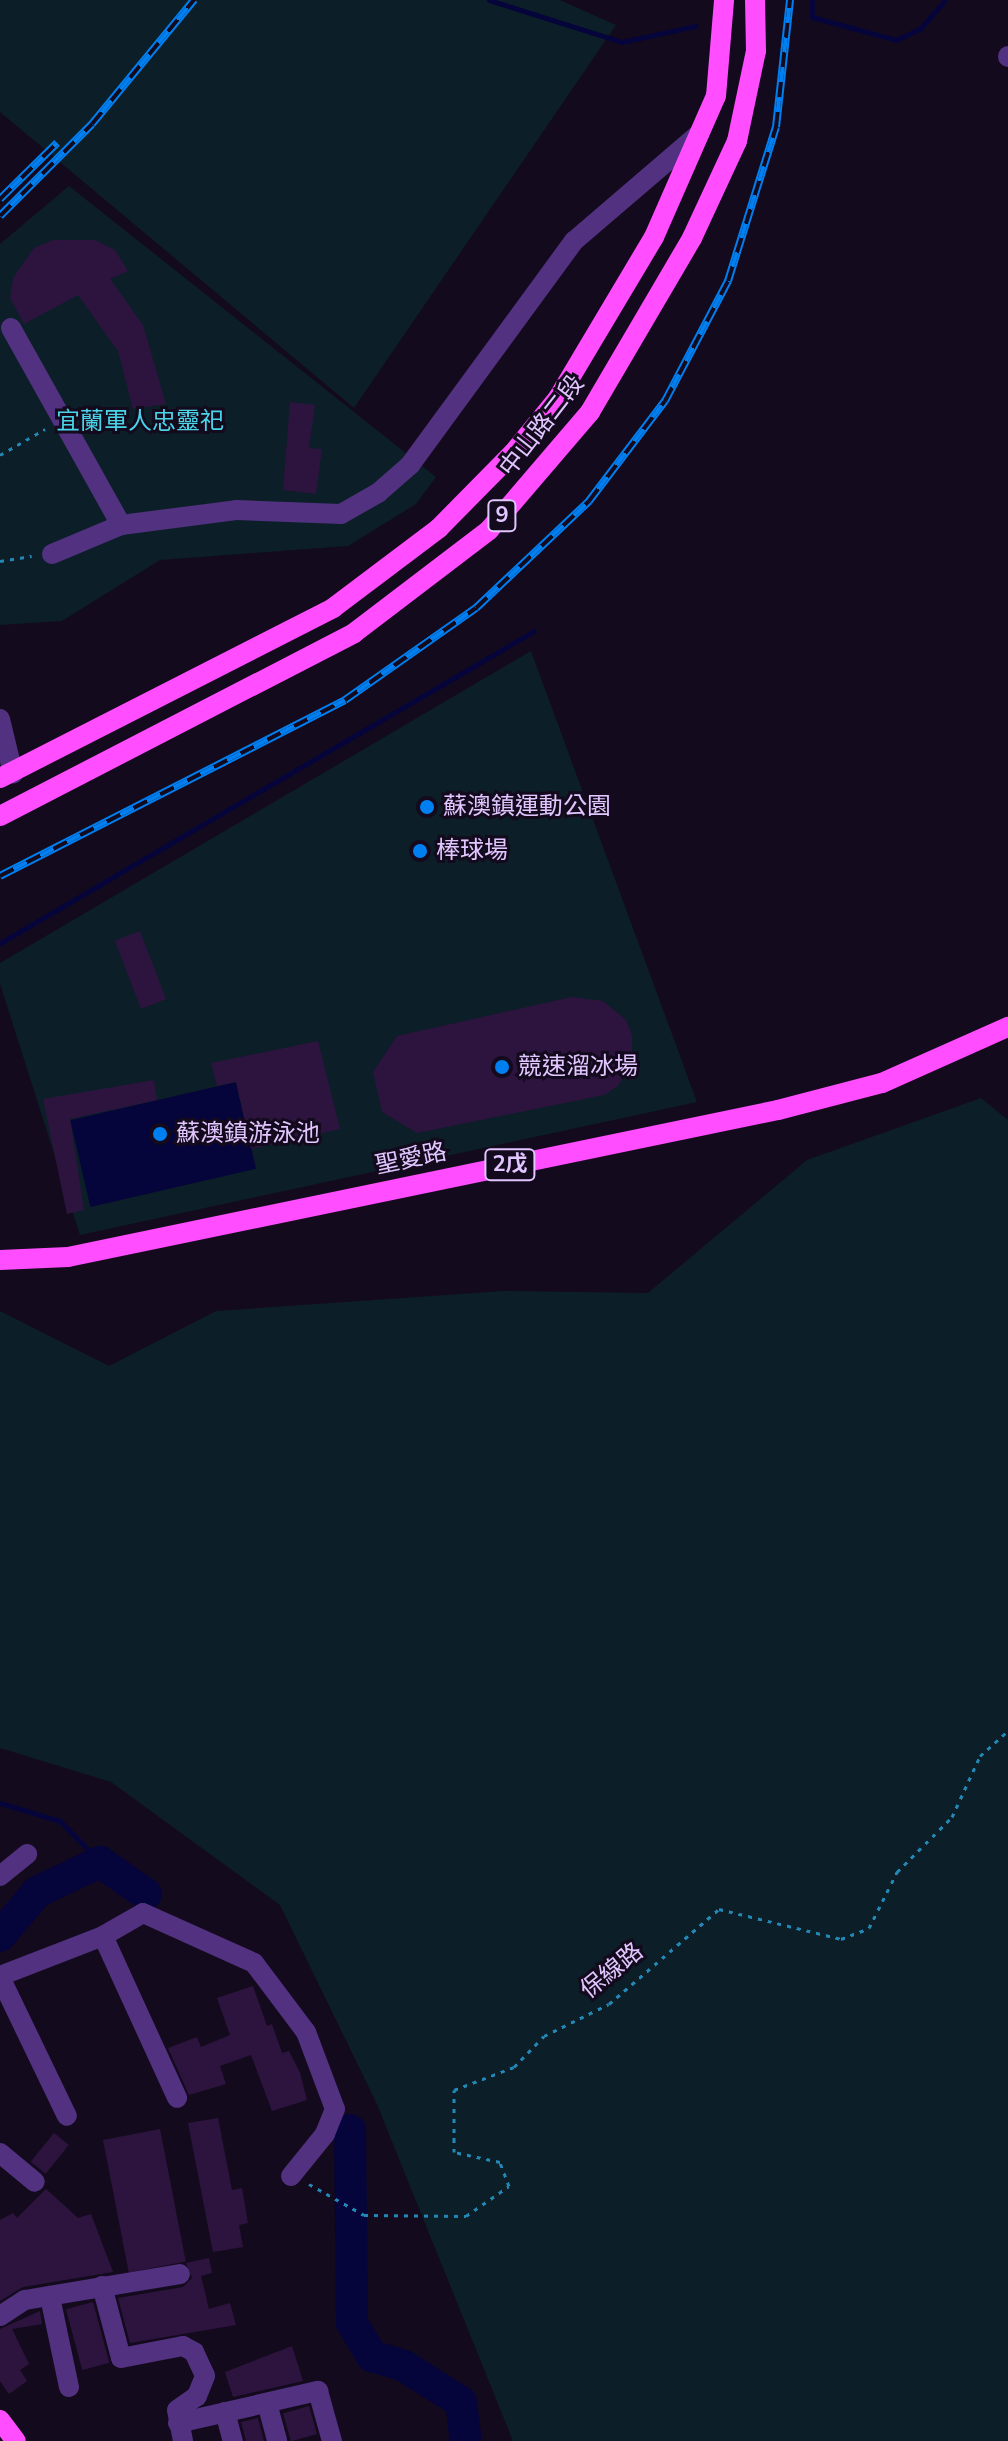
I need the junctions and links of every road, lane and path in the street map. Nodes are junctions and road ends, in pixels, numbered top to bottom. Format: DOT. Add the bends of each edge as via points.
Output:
graph roads {
  1 [pos="724,0"];
  2 [pos="755,0"];
  3 [pos="702,132"];
  4 [pos="737,141"];
  5 [pos="11,328"];
  6 [pos="62,419"];
  7 [pos="0,455"];
  8 [pos="121,525"];
  9 [pos="52,554"];
  10 [pos="0,561"];
  11 [pos="0,719"];
  12 [pos="6,776"];
  13 [pos="0,816"];
  14 [pos="1008,1027"];
  15 [pos="0,1260"];
  16 [pos="1008,1731"];
  17 [pos="27,1854"];
  18 [pos="0,1876"];
  19 [pos="103,1936"];
  20 [pos="0,1976"];
  21 [pos="177,2098"];
  22 [pos="67,2116"];
  23 [pos="0,2153"];
  24 [pos="291,2176"];
  25 [pos="35,2182"];
  26 [pos="180,2274"];
  27 [pos="102,2286"];
  28 [pos="50,2297"];
  29 [pos="0,2316"];
  30 [pos="69,2387"];
  31 [pos="267,2403"];
  32 [pos="225,2412"];
  33 [pos="0,2420"];
  34 [pos="180,2432"];
  35 [pos="16,2441"];
  36 [pos="233,2441"];
  37 [pos="277,2441"];
  38 [pos="332,2441"];
  1 -- 3 [label="main road, 中山路二段 / 9" via="716,96"];
  2 -- 4 [label="main road, 中山路二段 / 9" via="756,51"];
  3 -- 4 [label="main road"];
  3 -- 8 [label="street" via="574,241 410,465 378,493 341,514 236,510"];
  3 -- 12 [label="main road, 中山路二段 / 9" via="654,237 558,398 439,528 301,628"];
  4 -- 13 [label="main road, 中山路二段 / 9" via="692,238 590,412 489,530 354,633"];
  5 -- 6 [label="street"];
  6 -- 7 [label="path"];
  6 -- 8 [label="street"];
  8 -- 9 [label="street"];
  9 -- 10 [label="path"];
  11 -- 12 [label="street"];
  14 -- 15 [label="main road, 聖愛路 / 2戊" via="882,1083 778,1110 68,1257"];
  16 -- 24 [label="path, 保線路" via="980,1756 952,1817 897,1872 869,1928 841,1939 719,1909 609,2004 544,2036 514,2067 454,2090 454,2152 500,2162 509,2186 466,2216 364,2215"];
  17 -- 18 [label="street"];
  19 -- 20 [label="street"];
  19 -- 21 [label="street"];
  19 -- 24 [label="street" via="143,1913 254,1963 283,1995 329,2081 335,2109 325,2134"];
  20 -- 22 [label="street"];
  23 -- 25 [label="street"];
  26 -- 27 [label="street"];
  27 -- 28 [label="street"];
  27 -- 34 [label="street" via="121,2358 183,2346 194,2352 205,2376 197,2396 177,2410"];
  28 -- 29 [label="street" via="25,2300"];
  28 -- 30 [label="street"];
  31 -- 32 [label="street"];
  31 -- 37 [label="street"];
  31 -- 38 [label="street" via="318,2391"];
  32 -- 34 [label="street"];
  32 -- 36 [label="street"];
  33 -- 35 [label="main road"];
}
